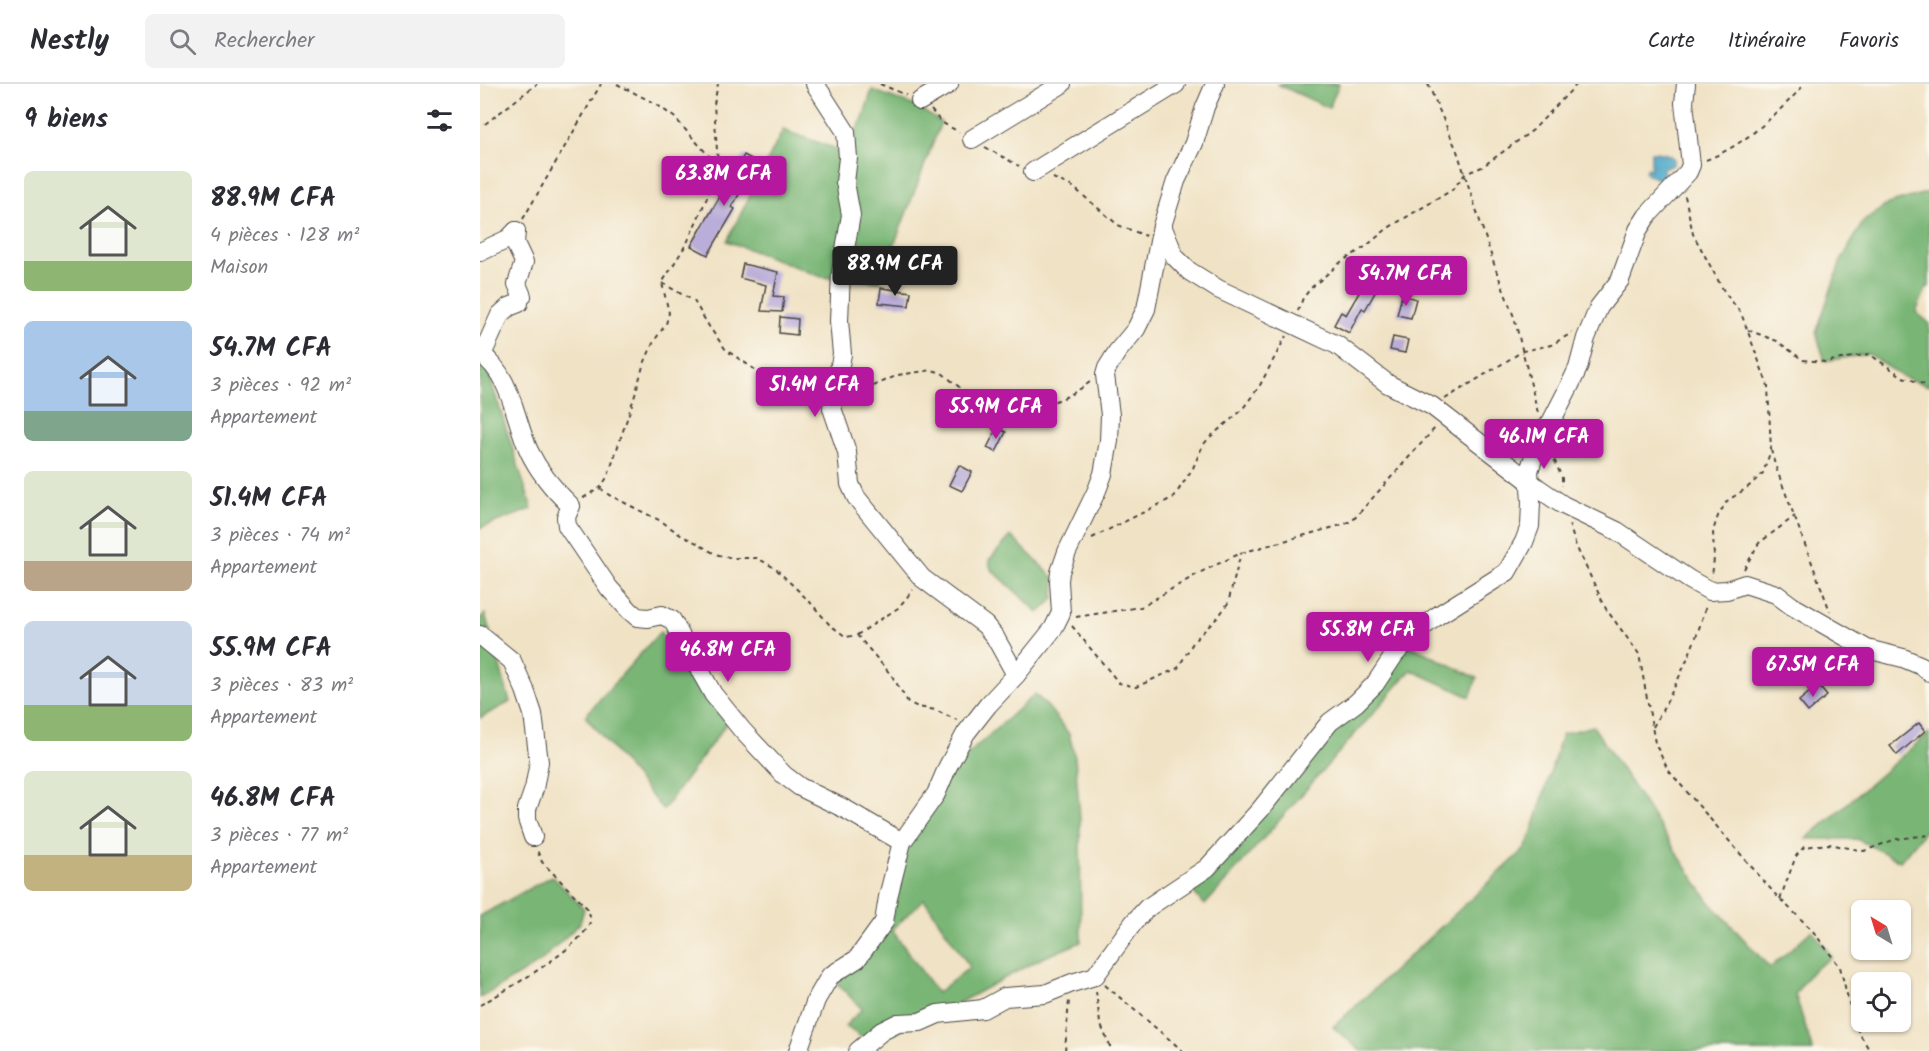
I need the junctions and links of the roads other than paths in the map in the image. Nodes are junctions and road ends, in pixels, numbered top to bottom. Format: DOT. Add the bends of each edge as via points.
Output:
graph roads {
  1 [pos="815,84"];
  2 [pos="949,84"];
  3 [pos="1062,84"];
  4 [pos="1176,84"];
  5 [pos="1215,84"];
  6 [pos="1686,84"];
  7 [pos="920,102"];
  8 [pos="972,139"];
  9 [pos="1033,172"];
  10 [pos="1162,226"];
  11 [pos="480,252"];
  12 [pos="481,354"];
  13 [pos="1529,482"];
  14 [pos="480,635"];
  15 [pos="1929,672"];
  16 [pos="1016,675"];
  17 [pos="533,837"];
  18 [pos="902,842"];
  19 [pos="798,1051"];
  20 [pos="858,1051"];
  1 -- 16 [label="street" via="846,132 845,182 851,215 841,272 842,354 833,402 847,453 850,484 856,497 922,578 985,625"];
  2 -- 7 [label="street"];
  3 -- 8 [label="street"];
  4 -- 9 [label="street"];
  5 -- 10 [label="street"];
  6 -- 13 [label="street" via="1686,172 1647,216 1620,280 1599,307 1574,377 1545,429 1529,471"];
  10 -- 13 [label="street" via="1175,257 1189,271 1218,289 1337,345 1388,384 1439,412"];
  10 -- 16 [label="street" via="1146,309 1107,368 1110,415 1103,474 1060,572 1061,613"];
  11 -- 12 [label="street" via="516,231 515,243 524,261 517,284 521,299 500,315"];
  12 -- 18 [label="street" via="506,384 530,453 546,480 571,506 567,526 609,588 637,617 662,615 672,620 713,694 784,775"];
  13 -- 15 [label="street" via="1711,590 1745,584 1776,594 1867,649 1903,658"];
  13 -- 20 [label="street" via="1530,526 1507,572 1437,616 1411,638 1375,684 1330,722 1239,835 1207,868 1147,908 1095,976 1045,994 1005,997 983,1009 898,1023"];
  14 -- 17 [label="street" via="513,662 533,714 539,762 526,810"];
  16 -- 18 [label="street" via="970,727 936,794"];
  18 -- 19 [label="street" via="884,922 857,959 830,976 816,1000"];
}
